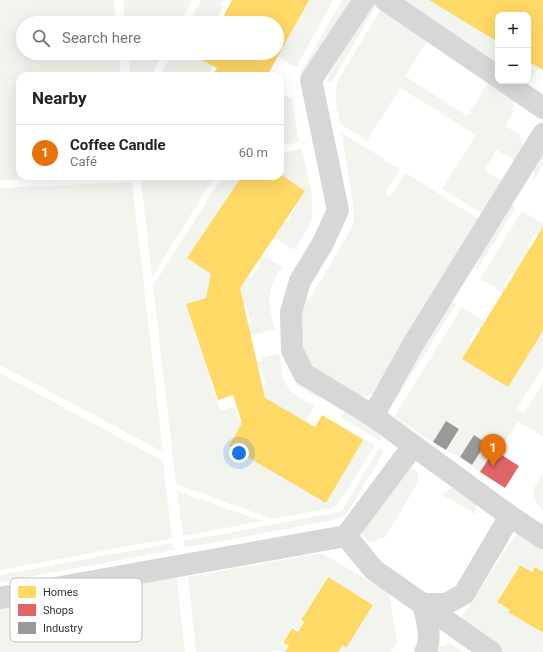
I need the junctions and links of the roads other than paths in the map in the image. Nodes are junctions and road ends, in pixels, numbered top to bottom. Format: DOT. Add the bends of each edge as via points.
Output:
graph roads {
  1 [pos="364,0"];
  2 [pos="385,0"];
  3 [pos="495,75"];
  4 [pos="508,84"];
  5 [pos="543,108"];
  6 [pos="543,134"];
  7 [pos="373,416"];
  8 [pos="413,446"];
  9 [pos="510,516"];
  10 [pos="346,536"];
  11 [pos="543,538"];
  12 [pos="112,578"];
  13 [pos="10,596"];
  14 [pos="0,598"];
  15 [pos="424,604"];
  16 [pos="425,652"];
  17 [pos="491,652"];
  1 -- 7 [label="lane" via="311,80 338,210 323,243 300,281 291,312 292,350 304,374"];
  2 -- 3 [label="lane"];
  4 -- 5 [label="lane"];
  6 -- 7 [label="lane" via="412,346"];
  7 -- 8 [label="lane"];
  8 -- 9 [label="lane"];
  8 -- 10 [label="lane"];
  9 -- 11 [label="lane"];
  9 -- 15 [label="lane" via="464,594 446,604"];
  10 -- 12 [label="lane"];
  10 -- 15 [label="lane" via="374,570"];
  13 -- 14 [label="lane"];
  15 -- 16 [label="lane" via="428,648"];
  15 -- 17 [label="lane"];
}
